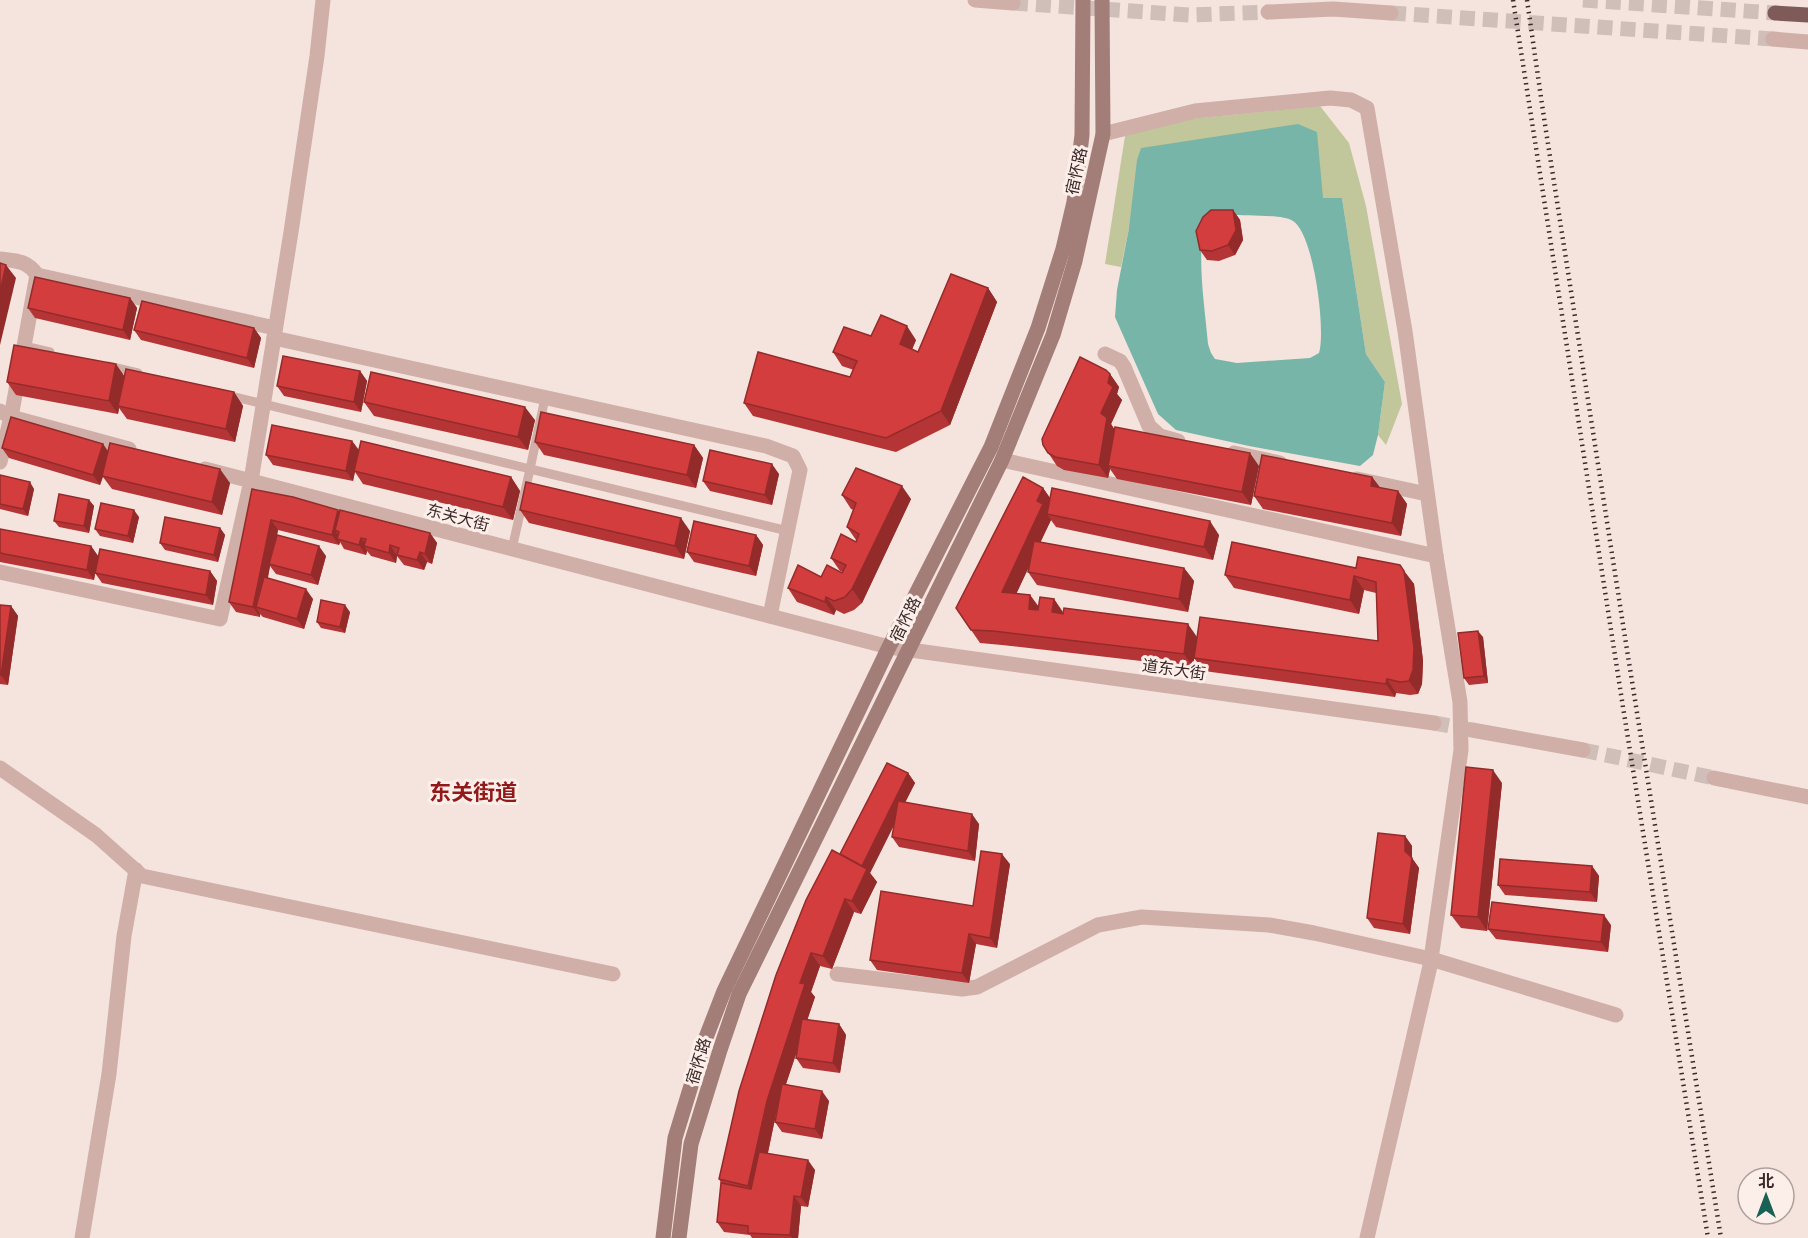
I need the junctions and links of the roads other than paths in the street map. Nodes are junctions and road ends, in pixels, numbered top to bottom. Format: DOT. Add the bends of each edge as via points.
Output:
graph roads {
  1 [pos="323,0"];
  2 [pos="975,0"];
  3 [pos="1083,0"];
  4 [pos="1102,0"];
  5 [pos="1013,3"];
  6 [pos="1268,12"];
  7 [pos="1775,13"];
  8 [pos="1391,14"];
  9 [pos="1808,15"];
  10 [pos="1773,39"];
  11 [pos="1808,42"];
  12 [pos="1102,134"];
  13 [pos="0,259"];
  14 [pos="37,275"];
  15 [pos="274,333"];
  16 [pos="24,346"];
  17 [pos="58,354"];
  18 [pos="1105,354"];
  19 [pos="104,365"];
  20 [pos="149,376"];
  21 [pos="218,392"];
  22 [pos="545,398"];
  23 [pos="263,403"];
  24 [pos="5,414"];
  25 [pos="1194,445"];
  26 [pos="1215,449"];
  27 [pos="148,454"];
  28 [pos="1002,460"];
  29 [pos="0,462"];
  30 [pos="1291,465"];
  31 [pos="194,466"];
  32 [pos="530,470"];
  33 [pos="1348,477"];
  34 [pos="251,481"];
  35 [pos="1427,494"];
  36 [pos="788,531"];
  37 [pos="512,549"];
  38 [pos="1436,556"];
  39 [pos="0,572"];
  40 [pos="770,616"];
  41 [pos="889,647"];
  42 [pos="909,651"];
  43 [pos="1434,723"];
  44 [pos="1472,730"];
  45 [pos="1583,750"];
  46 [pos="0,768"];
  47 [pos="1714,778"];
  48 [pos="1808,796"];
  49 [pos="136,870"];
  50 [pos="1431,959"];
  51 [pos="613,974"];
  52 [pos="837,974"];
  53 [pos="1616,1015"];
  54 [pos="82,1238"];
  55 [pos="663,1238"];
  56 [pos="679,1238"];
  57 [pos="1367,1238"];
  1 -- 15 [label="street"];
  2 -- 5 [label="street"];
  3 -- 41 [label="main road, 宿怀路" via="1082,135 1074,202 1063,249 1038,328 991,447"];
  4 -- 12 [label="main road, 宿怀路"];
  6 -- 8 [label="street" via="1333,9"];
  7 -- 9 [label="main road"];
  10 -- 11 [label="street"];
  12 -- 28 [label="main road, 宿怀路" via="1075,261 1053,336"];
  12 -- 35 [label="street" via="1195,111 1330,98 1351,100 1367,108"];
  13 -- 14 [label="street" via="24,263"];
  14 -- 15 [label="street"];
  14 -- 16 [label="street"];
  15 -- 22 [label="street"];
  15 -- 23 [label="street"];
  16 -- 17 [label="lane"];
  16 -- 24 [label="street"];
  18 -- 25 [label="street" via="1120,361 1149,426 1160,436"];
  19 -- 20 [label="lane"];
  21 -- 23 [label="lane"];
  22 -- 32 [label="lane"];
  22 -- 36 [label="street" via="766,446 793,456 800,470"];
  23 -- 32 [label="lane"];
  23 -- 34 [label="street"];
  24 -- 27 [label="street"];
  24 -- 29 [label="street"];
  26 -- 30 [label="street"];
  28 -- 38 [label="street"];
  28 -- 42 [label="main road, 宿怀路"];
  31 -- 34 [label="street, 东关大街"];
  32 -- 36 [label="lane"];
  32 -- 37 [label="lane"];
  33 -- 35 [label="street"];
  34 -- 37 [label="street, 东关大街"];
  34 -- 39 [label="street" via="220,619"];
  35 -- 38 [label="street"];
  36 -- 40 [label="street"];
  37 -- 40 [label="street, 东关大街"];
  38 -- 50 [label="street" via="1460,702 1461,750"];
  40 -- 41 [label="street, 东关大街"];
  41 -- 42 [label="street, 东关大街"];
  41 -- 55 [label="main road, 宿怀路" via="724,991 705,1040 675,1138"];
  42 -- 43 [label="street, 道东大街"];
  42 -- 56 [label="main road, 宿怀路" via="739,994 691,1144"];
  44 -- 45 [label="street"];
  46 -- 49 [label="street" via="96,835"];
  47 -- 48 [label="street"];
  49 -- 51 [label="street" via="142,876"];
  49 -- 54 [label="street" via="123,936 109,1074"];
  50 -- 52 [label="street" via="1269,926 1142,916 1098,925 977,987"];
  50 -- 53 [label="street"];
  50 -- 57 [label="street"];
}
